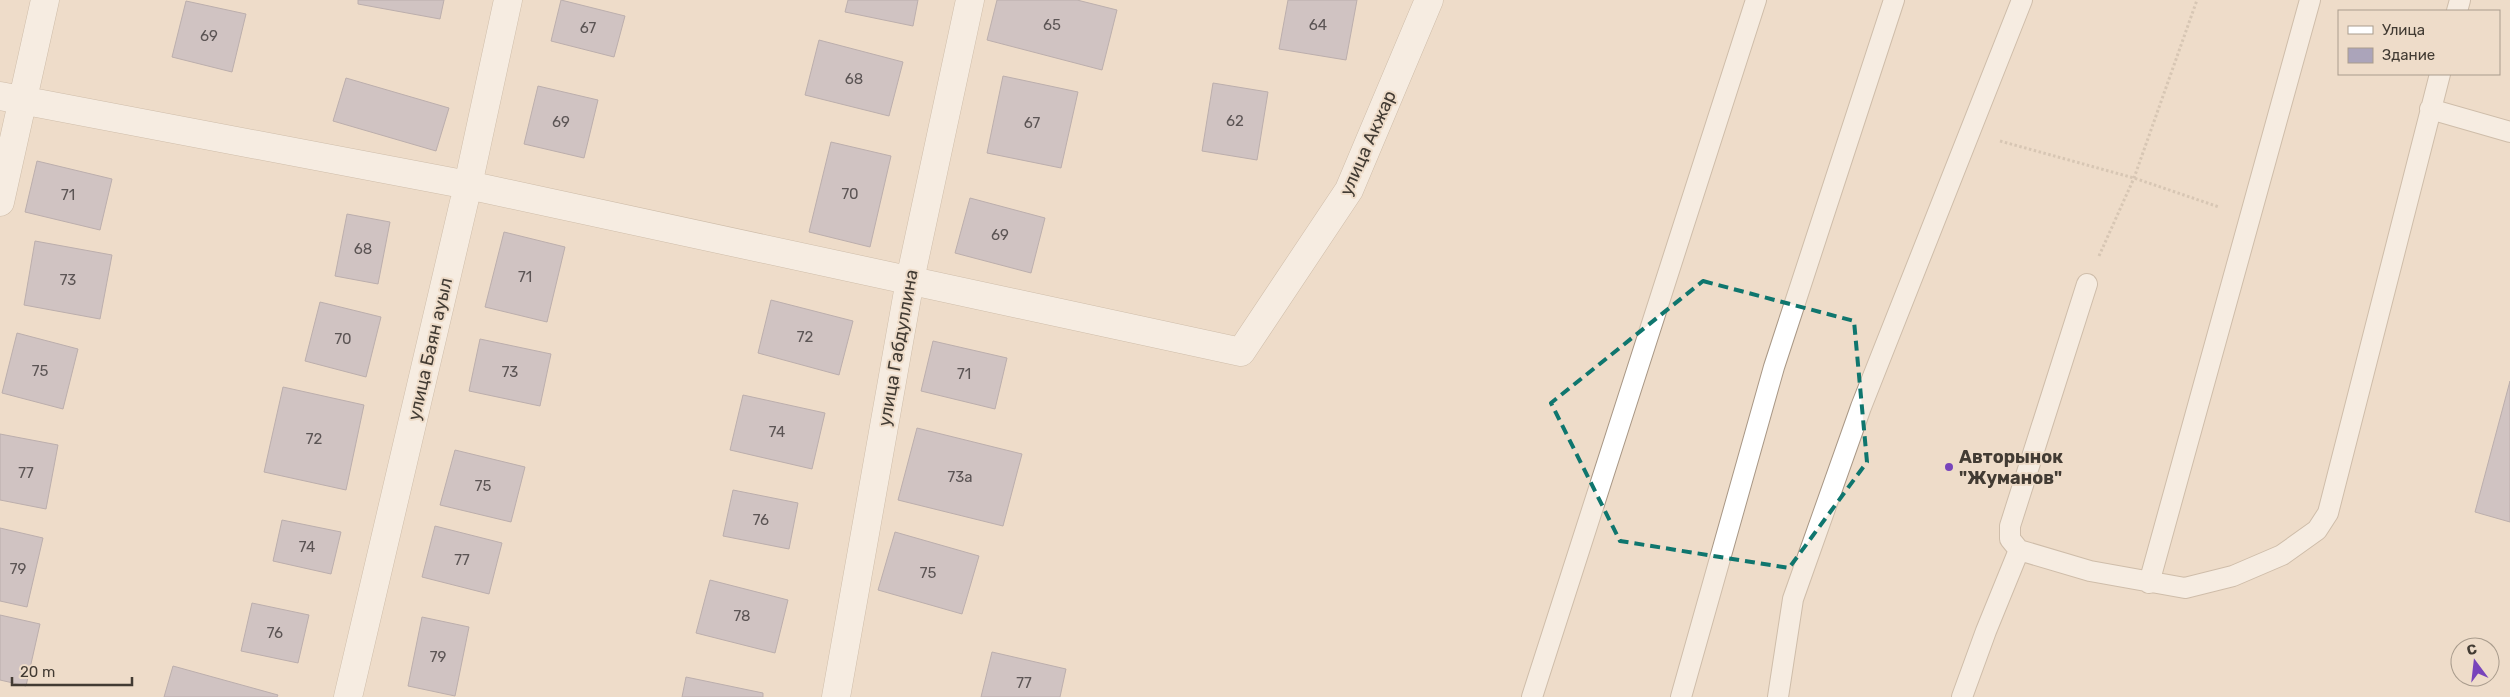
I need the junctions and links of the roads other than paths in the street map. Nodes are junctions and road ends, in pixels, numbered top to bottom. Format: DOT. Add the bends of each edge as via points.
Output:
graph roads {
  1 [pos="45,0"];
  2 [pos="508,0"];
  3 [pos="970,0"];
  4 [pos="1430,0"];
  5 [pos="1756,0"];
  6 [pos="1894,0"];
  7 [pos="2022,0"];
  8 [pos="2310,0"];
  9 [pos="2440,75"];
  10 [pos="12,98"];
  11 [pos="2430,109"];
  12 [pos="2510,132"];
  13 [pos="468,185"];
  14 [pos="0,202"];
  15 [pos="910,280"];
  16 [pos="2087,284"];
  17 [pos="2019,550"];
  18 [pos="2149,583"];
  19 [pos="348,697"];
  20 [pos="836,697"];
  21 [pos="1532,697"];
  22 [pos="1682,697"];
  23 [pos="1778,697"];
  24 [pos="1962,697"];
  1 -- 10 [label="street"];
  2 -- 13 [label="street, улица Баян ауыл"];
  3 -- 15 [label="street, улица Габдуллина"];
  4 -- 15 [label="street, улица Акжар" via="1349,190 1241,352"];
  5 -- 21 [label="lane"];
  6 -- 22 [label="lane" via="1774,367"];
  7 -- 23 [label="lane" via="1861,407 1793,599"];
  8 -- 18 [label="lane"];
  9 -- 11 [label="lane"];
  10 -- 13 [label="street"];
  10 -- 14 [label="street"];
  11 -- 12 [label="lane"];
  11 -- 18 [label="lane" via="2328,513 2317,530 2282,555 2233,576 2185,588"];
  13 -- 15 [label="street"];
  13 -- 19 [label="street, улица Баян ауыл"];
  15 -- 20 [label="street, улица Габдуллина"];
  16 -- 17 [label="lane" via="2010,526 2010,538"];
  17 -- 18 [label="lane" via="2090,571"];
  17 -- 24 [label="lane"];
}
